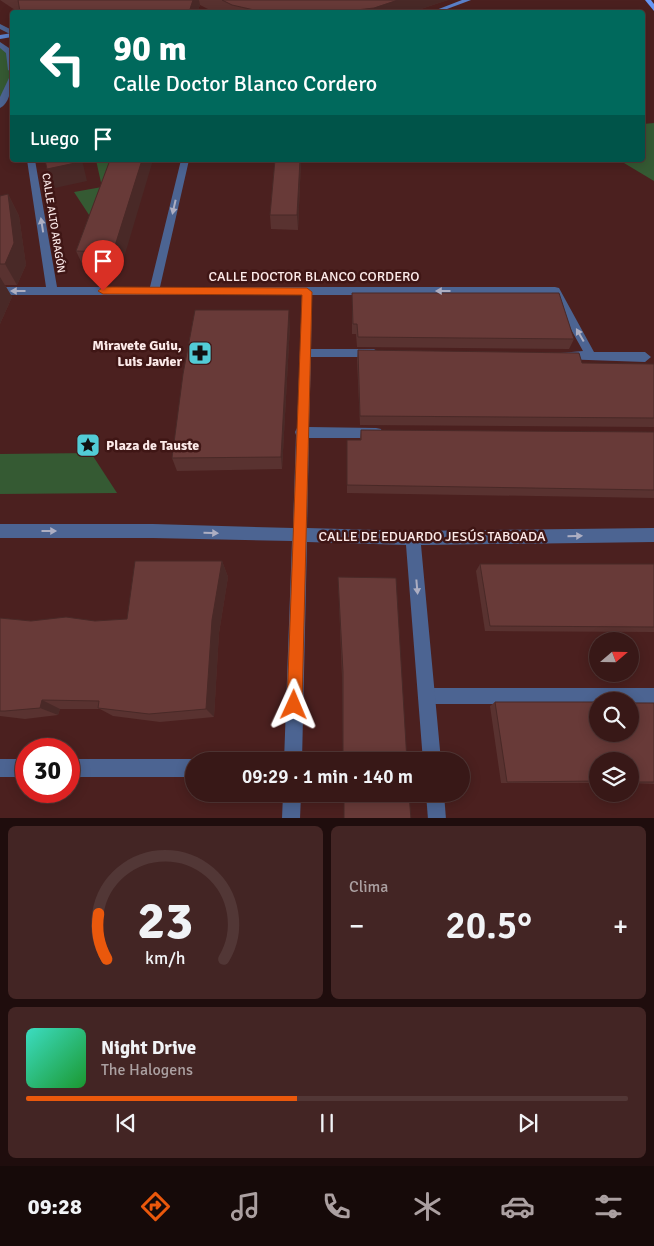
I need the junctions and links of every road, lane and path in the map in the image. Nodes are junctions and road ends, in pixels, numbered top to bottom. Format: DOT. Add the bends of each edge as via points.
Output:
graph roads {
  1 [pos="468,0"];
  2 [pos="648,0"];
  3 [pos="654,9"];
  4 [pos="440,10"];
  5 [pos="0,44"];
  6 [pos="10,52"];
  7 [pos="10,84"];
  8 [pos="0,106"];
  9 [pos="31,162"];
  10 [pos="185,162"];
  11 [pos="0,291"];
  12 [pos="52,291"];
  13 [pos="154,291"];
  14 [pos="307,292"];
  15 [pos="304,353"];
  16 [pos="383,354"];
  17 [pos="552,355"];
  18 [pos="591,356"];
  19 [pos="645,357"];
  20 [pos="301,432"];
  21 [pos="389,433"];
  22 [pos="0,531"];
  23 [pos="298,535"];
  24 [pos="654,535"];
  25 [pos="413,538"];
  26 [pos="426,696"];
  27 [pos="654,696"];
  28 [pos="293,752"];
  29 [pos="431,752"];
  30 [pos="0,768"];
  31 [pos="15,768"];
  32 [pos="80,768"];
  33 [pos="185,768"];
  34 [pos="292,802"];
  35 [pos="436,802"];
  36 [pos="292,818"];
  37 [pos="438,818"];
  1 -- 4 [label="main road"];
  2 -- 3 [label="main road"];
  5 -- 6 [label="street"];
  7 -- 8 [label="street"];
  12 -- 9 [label="street, CALLE ALTO ARAGÓN, one-way"];
  10 -- 13 [label="street, one-way"];
  12 -- 11 [label="street, CALLE DOCTOR BLANCO CORDERO, one-way"];
  12 -- 13 [label="street, CALLE DOCTOR BLANCO CORDERO"];
  13 -- 14 [label="street, CALLE DOCTOR BLANCO CORDERO"];
  14 -- 15 [label="street"];
  18 -- 14 [label="street, CALLE DOCTOR BLANCO CORDERO, one-way" via="555,291"];
  15 -- 16 [label="street"];
  15 -- 20 [label="street"];
  17 -- 18 [label="street"];
  18 -- 19 [label="street"];
  20 -- 21 [label="street"];
  20 -- 23 [label="street"];
  22 -- 23 [label="street, CALLE DE EDUARDO JESÚS TABOADA, one-way"];
  23 -- 25 [label="street, CALLE DE EDUARDO JESÚS TABOADA"];
  23 -- 28 [label="street"];
  25 -- 24 [label="street, CALLE DE EDUARDO JESÚS TABOADA, one-way"];
  25 -- 26 [label="street, one-way"];
  26 -- 27 [label="street"];
  26 -- 29 [label="street"];
  30 -- 31 [label="street"];
  32 -- 33 [label="street"];
  34 -- 36 [label="street"];
  35 -- 37 [label="street"];
}
